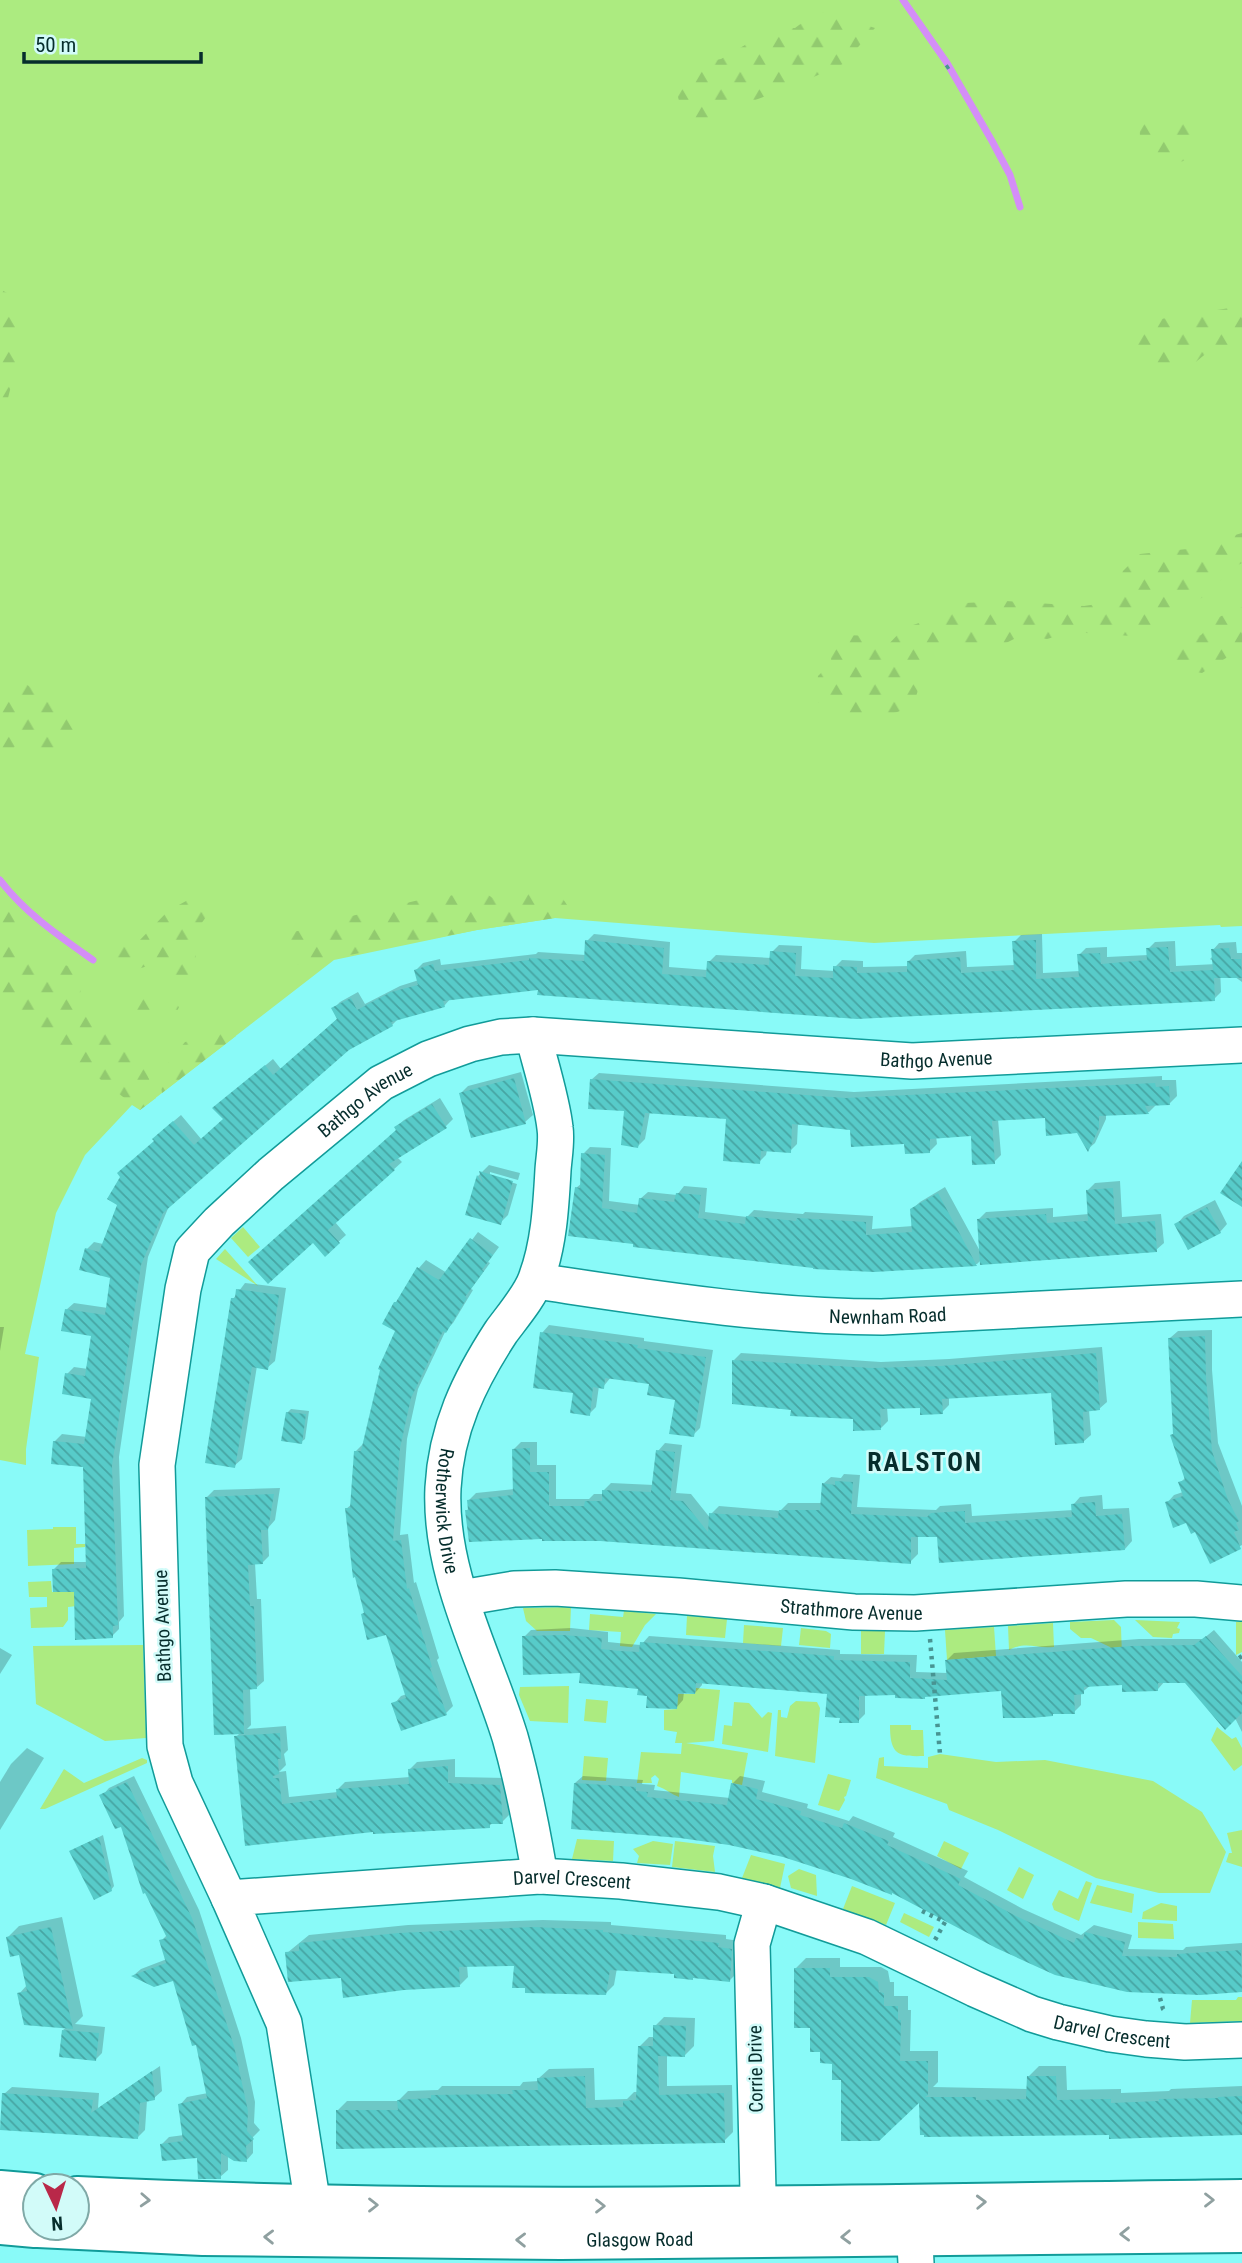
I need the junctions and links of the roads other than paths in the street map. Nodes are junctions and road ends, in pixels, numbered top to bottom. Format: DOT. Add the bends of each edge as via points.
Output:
graph roads {
  1 [pos="533,1035"];
  2 [pos="1242,1045"];
  3 [pos="536,1281"];
  4 [pos="1242,1299"];
  5 [pos="461,1598"];
  6 [pos="1242,1603"];
  7 [pos="540,1876"];
  8 [pos="229,1898"];
  9 [pos="764,1902"];
  10 [pos="1242,2040"];
  11 [pos="0,2190"];
  12 [pos="21,2192"];
  13 [pos="1242,2199"];
  14 [pos="92,2208"];
  15 [pos="316,2221"];
  16 [pos="759,2222"];
  17 [pos="0,2225"];
  18 [pos="21,2227"];
  19 [pos="1242,2233"];
  20 [pos="914,2234"];
  1 -- 2 [label="street, Bathgo Avenue" via="912,1061"];
  1 -- 3 [label="street, Rotherwick Drive" via="555,1128 552,1193"];
  1 -- 8 [label="street, Bathgo Avenue" via="470,1044 381,1083 271,1174 192,1251 157,1465 165,1746 175,1783"];
  3 -- 4 [label="street, Newnham Road" via="755,1311 838,1317"];
  3 -- 5 [label="street, Rotherwick Drive" via="473,1377 448,1451 444,1527"];
  5 -- 6 [label="street, Strathmore Avenue" via="555,1588 854,1612 928,1613 1126,1599"];
  5 -- 7 [label="street, Rotherwick Drive" via="509,1736"];
  7 -- 8 [label="street, Darvel Crescent"];
  7 -- 9 [label="street, Darvel Crescent" via="719,1892"];
  8 -- 15 [label="street" via="284,2023"];
  9 -- 10 [label="street, Darvel Crescent" via="867,1937 1058,2022 1146,2039"];
  9 -- 16 [label="street, Corrie Drive" via="752,1944"];
  11 -- 12 [label="main road"];
  20 -- 13 [label="main road, Glasgow Road, one-way"];
  14 -- 15 [label="main road, Glasgow Road"];
  15 -- 16 [label="main road, Glasgow Road"];
  16 -- 20 [label="main road, Glasgow Road"];
  17 -- 18 [label="main road, Glasgow Road"];
  19 -- 20 [label="main road, Glasgow Road, one-way"];
}
